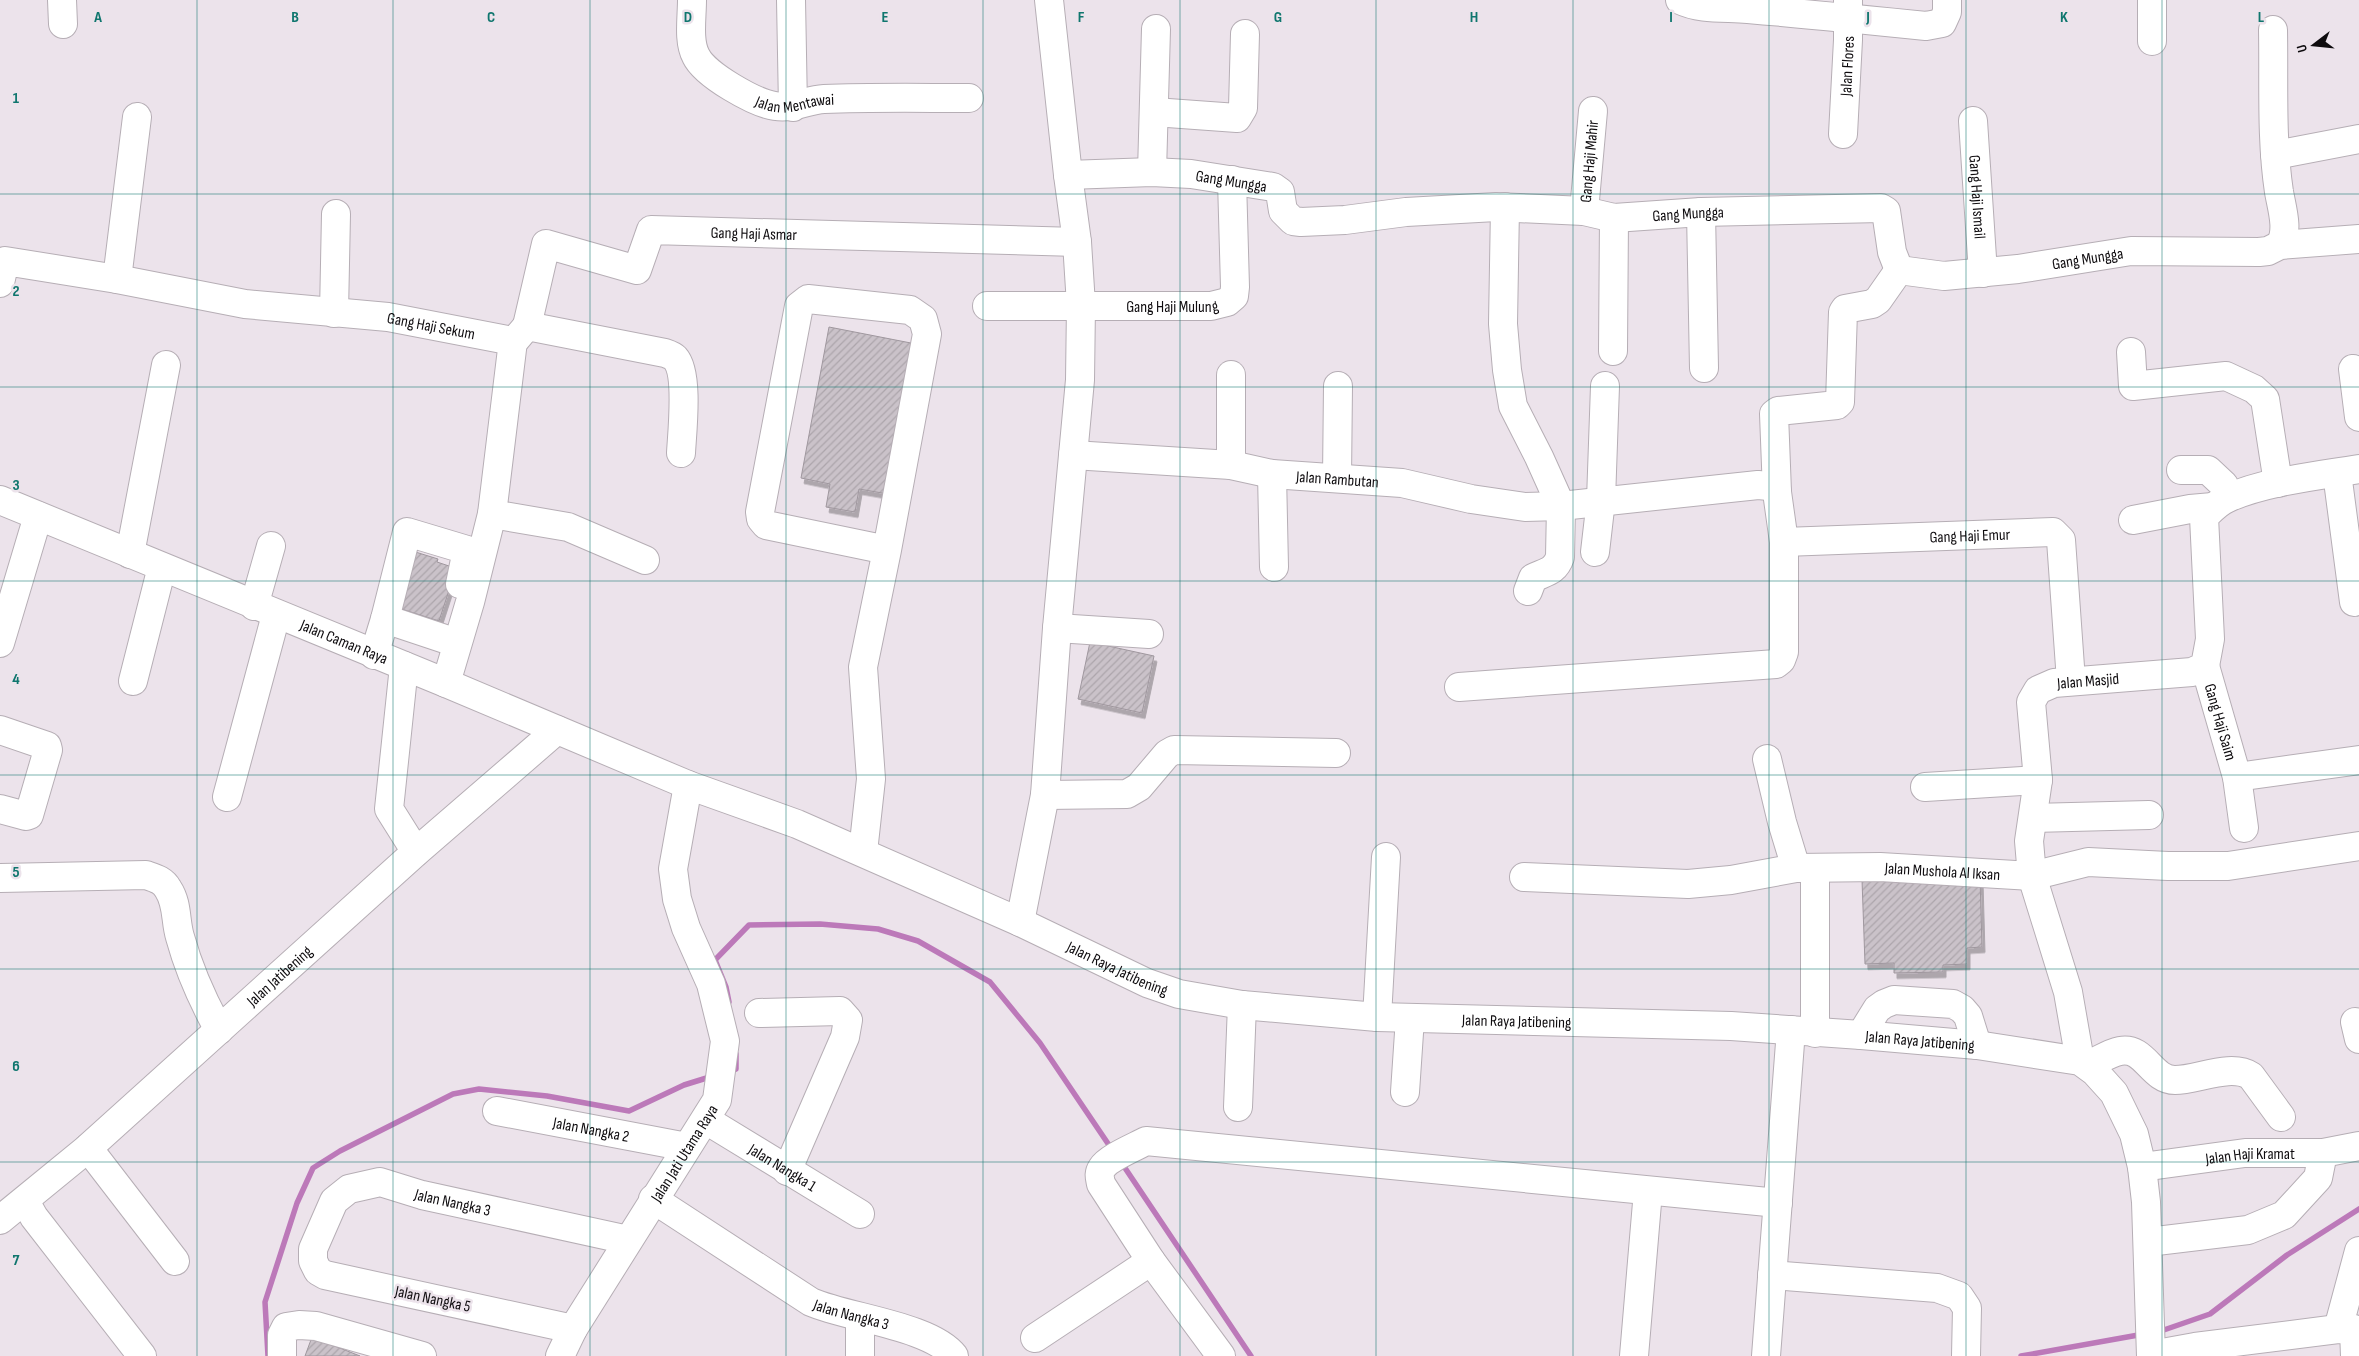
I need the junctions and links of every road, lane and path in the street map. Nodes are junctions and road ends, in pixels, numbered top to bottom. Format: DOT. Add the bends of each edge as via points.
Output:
graph roads {
  1 [pos="692,0"];
  2 [pos="790,0"];
  3 [pos="1049,0"];
  4 [pos="1680,0"];
  5 [pos="1947,0"];
  6 [pos="2152,0"];
  7 [pos="1744,4"];
  8 [pos="1848,9"];
  9 [pos="1156,29"];
  10 [pos="2273,30"];
  11 [pos="1245,34"];
  12 [pos="2152,41"];
  13 [pos="969,98"];
  14 [pos="793,107"];
  15 [pos="1154,112"];
  16 [pos="1592,112"];
  17 [pos="137,117"];
  18 [pos="1973,121"];
  19 [pos="1843,134"];
  20 [pos="2359,139"];
  21 [pos="2275,154"];
  22 [pos="1152,172"];
  23 [pos="1068,175"];
  24 [pos="1232,180"];
  25 [pos="1505,207"];
  26 [pos="1584,210"];
  27 [pos="1701,212"];
  28 [pos="336,214"];
  29 [pos="1614,218"];
  30 [pos="2359,239"];
  31 [pos="1077,242"];
  32 [pos="2280,245"];
  33 [pos="1898,270"];
  34 [pos="3,272"];
  35 [pos="1983,273"];
  36 [pos="117,279"];
  37 [pos="1081,305"];
  38 [pos="987,306"];
  39 [pos="334,313"];
  40 [pos="520,334"];
  41 [pos="1613,351"];
  42 [pos="2131,352"];
  43 [pos="166,366"];
  44 [pos="1704,368"];
  45 [pos="2353,369"];
  46 [pos="1231,376"];
  47 [pos="1338,386"];
  48 [pos="1605,386"];
  49 [pos="2359,417"];
  50 [pos="681,453"];
  51 [pos="1073,455"];
  52 [pos="1231,466"];
  53 [pos="2181,470"];
  54 [pos="1272,474"];
  55 [pos="1337,478"];
  56 [pos="2346,478"];
  57 [pos="2278,483"];
  58 [pos="1777,492"];
  59 [pos="0,500"];
  60 [pos="1601,500"];
  61 [pos="2220,503"];
  62 [pos="1561,506"];
  63 [pos="492,514"];
  64 [pos="38,516"];
  65 [pos="2133,520"];
  66 [pos="1784,542"];
  67 [pos="270,546"];
  68 [pos="887,550"];
  69 [pos="1595,552"];
  70 [pos="130,554"];
  71 [pos="645,560"];
  72 [pos="162,567"];
  73 [pos="1274,567"];
  74 [pos="1528,591"];
  75 [pos="2354,602"];
  76 [pos="265,610"];
  77 [pos="386,619"];
  78 [pos="1058,628"];
  79 [pos="1149,634"];
  80 [pos="448,640"];
  81 [pos="0,643"];
  82 [pos="374,654"];
  83 [pos="404,666"];
  84 [pos="2206,666"];
  85 [pos="133,681"];
  86 [pos="441,681"];
  87 [pos="2071,681"];
  88 [pos="1459,687"];
  89 [pos="0,730"];
  90 [pos="557,730"];
  91 [pos="1336,753"];
  92 [pos="1767,759"];
  93 [pos="2359,760"];
  94 [pos="2237,777"];
  95 [pos="2038,780"];
  96 [pos="688,785"];
  97 [pos="1925,787"];
  98 [pos="1046,795"];
  99 [pos="227,797"];
  100 [pos="0,809"];
  101 [pos="2149,815"];
  102 [pos="2033,818"];
  103 [pos="2244,828"];
  104 [pos="2359,846"];
  105 [pos="416,852"];
  106 [pos="863,852"];
  107 [pos="1386,858"];
  108 [pos="1806,874"];
  109 [pos="2032,876"];
  110 [pos="1524,877"];
  111 [pos="0,878"];
  112 [pos="1020,922"];
  113 [pos="1242,1005"];
  114 [pos="759,1013"];
  115 [pos="1377,1017"];
  116 [pos="1410,1018"];
  117 [pos="219,1030"];
  118 [pos="1803,1032"];
  119 [pos="1861,1035"];
  120 [pos="1977,1045"];
  121 [pos="2084,1063"];
  122 [pos="1405,1092"];
  123 [pos="1238,1108"];
  124 [pos="712,1110"];
  125 [pos="497,1111"];
  126 [pos="2281,1117"];
  127 [pos="2359,1146"];
  128 [pos="687,1147"];
  129 [pos="88,1148"];
  130 [pos="2323,1153"];
  131 [pos="2142,1167"];
  132 [pos="787,1171"];
  133 [pos="1648,1191"];
  134 [pos="653,1199"];
  135 [pos="25,1201"];
  136 [pos="1778,1203"];
  137 [pos="860,1214"];
  138 [pos="0,1220"];
  139 [pos="628,1240"];
  140 [pos="2148,1242"];
  141 [pos="313,1249"];
  142 [pos="2359,1251"];
  143 [pos="175,1261"];
  144 [pos="1151,1261"];
  145 [pos="1772,1275"];
  146 [pos="860,1318"];
  147 [pos="2350,1330"];
  148 [pos="1035,1338"];
  149 [pos="2151,1346"];
  150 [pos="567,1348"];
  151 [pos="2247,1349"];
  152 [pos="1212,1353"];
  153 [pos="416,1355"];
  154 [pos="142,1356"];
  155 [pos="282,1356"];
  156 [pos="860,1356"];
  157 [pos="954,1356"];
  158 [pos="1634,1356"];
  159 [pos="1766,1356"];
  160 [pos="1966,1356"];
  161 [pos="2355,1356"];
  1 -- 14 [label="street, Jalan Mentawai" via="692,46 697,58 754,100"];
  2 -- 14 [label="street"];
  3 -- 23 [label="street"];
  4 -- 7 [label="street" via="1711,7"];
  5 -- 8 [label="street" via="1947,12 1942,23 1926,26"];
  6 -- 12 [label="street"];
  7 -- 8 [label="street"];
  8 -- 19 [label="street, Jalan Flores"];
  9 -- 15 [label="street"];
  10 -- 21 [label="street"];
  11 -- 15 [label="street" via="1243,108 1237,118"];
  13 -- 14 [label="street, Jalan Mentawai" via="822,99"];
  15 -- 22 [label="street"];
  16 -- 26 [label="street, Gang Haji Mahir"];
  17 -- 36 [label="street"];
  18 -- 35 [label="street, Gang Haji Ismail"];
  20 -- 21 [label="street"];
  21 -- 32 [label="street" via="2284,224"];
  22 -- 23 [label="street, Gang Mungga"];
  22 -- 24 [label="street, Gang Mungga"];
  23 -- 31 [label="street"];
  24 -- 25 [label="street, Gang Mungga" via="1276,189 1280,192 1283,211 1301,222"];
  24 -- 37 [label="street, Gang Haji Mulung" via="1234,296 1227,302 1211,306"];
  25 -- 26 [label="street, Gang Mungga"];
  25 -- 62 [label="street" via="1503,324 1513,406"];
  26 -- 29 [label="street, Gang Mungga"];
  27 -- 29 [label="street, Gang Mungga"];
  27 -- 33 [label="street, Gang Mungga" via="1881,208 1886,211"];
  27 -- 44 [label="street"];
  28 -- 39 [label="street"];
  29 -- 41 [label="street"];
  30 -- 32 [label="street, Gang Mungga"];
  31 -- 37 [label="street"];
  31 -- 40 [label="street, Gang Haji Asmar" via="651,230 637,270 546,244"];
  32 -- 35 [label="street, Gang Mungga" via="2259,252 2131,252"];
  33 -- 35 [label="street, Gang Mungga" via="1944,276"];
  33 -- 58 [label="street" via="1878,300 1843,312 1840,402 1774,414"];
  34 -- 36 [label="street, Gang Haji Sekum"];
  36 -- 39 [label="street, Gang Haji Sekum" via="245,304"];
  37 -- 38 [label="street"];
  37 -- 51 [label="street" via="1080,380"];
  39 -- 40 [label="street, Gang Haji Sekum"];
  40 -- 50 [label="street, Gang Haji Sekum" via="675,357 682,380"];
  40 -- 63 [label="street"];
  42 -- 57 [label="street" via="2133,386 2226,376 2254,389 2265,399"];
  43 -- 70 [label="street"];
  45 -- 49 [label="street"];
  46 -- 52 [label="street"];
  47 -- 55 [label="street"];
  48 -- 60 [label="street"];
  51 -- 52 [label="street, Jalan Rambutan"];
  51 -- 78 [label="street"];
  52 -- 54 [label="street, Jalan Rambutan"];
  53 -- 61 [label="street" via="2208,470 2224,485"];
  54 -- 55 [label="street, Jalan Rambutan"];
  54 -- 73 [label="street"];
  55 -- 62 [label="street, Jalan Rambutan" via="1402,483 1525,508"];
  56 -- 57 [label="street"];
  56 -- 75 [label="street"];
  57 -- 61 [label="street"];
  58 -- 60 [label="street, Jalan Rambutan" via="1769,486 1758,485"];
  58 -- 66 [label="street"];
  59 -- 64 [label="street, Jalan Caman Raya"];
  60 -- 62 [label="street, Jalan Rambutan"];
  60 -- 69 [label="street"];
  61 -- 65 [label="street"];
  61 -- 84 [label="street" via="2204,517 2210,639"];
  62 -- 74 [label="street" via="1558,565 1552,571 1533,578"];
  63 -- 71 [label="street" via="568,527"];
  63 -- 86 [label="street" via="470,602"];
  64 -- 70 [label="street, Jalan Caman Raya"];
  64 -- 81 [label="street"];
  66 -- 87 [label="street, Gang Haji Emur" via="2053,532 2061,540"];
  66 -- 88 [label="street" via="1784,652 1776,664"];
  67 -- 76 [label="street"];
  68 -- 68 [label="street" via="766,525 761,519 799,306 808,299 910,310 919,315 926,326"];
  68 -- 106 [label="street" via="863,667 871,779"];
  70 -- 72 [label="street, Jalan Caman Raya"];
  72 -- 76 [label="street, Jalan Caman Raya"];
  72 -- 85 [label="street"];
  76 -- 82 [label="street, Jalan Caman Raya"];
  76 -- 99 [label="street"];
  77 -- 80 [label="street"];
  77 -- 80 [label="street" via="407,532 466,550"];
  77 -- 82 [label="street"];
  78 -- 79 [label="street"];
  78 -- 98 [label="street"];
  80 -- 86 [label="street"];
  82 -- 83 [label="street, Jalan Caman Raya"];
  83 -- 86 [label="street, Jalan Caman Raya"];
  83 -- 105 [label="street" via="389,809"];
  84 -- 87 [label="street, Jalan Masjid" via="2192,672"];
  84 -- 94 [label="street, Gang Haji Saim"];
  86 -- 90 [label="street, Jalan Caman Raya"];
  87 -- 95 [label="street, Jalan Masjid" via="2054,683 2038,690 2031,702"];
  89 -- 100 [label="street" via="47,746 48,750 32,812 26,816"];
  90 -- 96 [label="street, Jalan Caman Raya"];
  90 -- 105 [label="street, Jalan Jatibening"];
  91 -- 98 [label="street" via="1174,750 1139,787 1127,794"];
  92 -- 108 [label="street" via="1782,822"];
  93 -- 94 [label="street"];
  94 -- 103 [label="street, Gang Haji Saim"];
  95 -- 97 [label="street"];
  95 -- 102 [label="street, Jalan Masjid"];
  96 -- 106 [label="street, Jalan Raya Jatibening" via="797,824"];
  96 -- 124 [label="street, Jalan Jati Utama Raya" via="673,869 677,899 711,984 725,1041"];
  98 -- 112 [label="street"];
  101 -- 102 [label="street"];
  102 -- 109 [label="street, Jalan Masjid" via="2029,841"];
  104 -- 109 [label="street, Jalan Mushola Al Iksan" via="2228,866 2088,862"];
  105 -- 117 [label="street, Jalan Jatibening"];
  106 -- 112 [label="street, Jalan Raya Jatibening"];
  107 -- 115 [label="street"];
  108 -- 109 [label="street, Jalan Mushola Al Iksan" via="1880,867"];
  108 -- 110 [label="street, Jalan Mushola Al Iksan" via="1688,884"];
  108 -- 118 [label="street"];
  109 -- 121 [label="street, Jalan Masjid" via="2068,992"];
  111 -- 117 [label="street" via="146,875 163,881 176,909 180,936 203,1001"];
  112 -- 113 [label="street, Jalan Raya Jatibening" via="1148,983 1179,994"];
  113 -- 115 [label="street, Jalan Raya Jatibening"];
  113 -- 123 [label="street"];
  114 -- 132 [label="street" via="840,1011 848,1020 845,1037"];
  115 -- 116 [label="street, Jalan Raya Jatibening"];
  116 -- 118 [label="street, Jalan Raya Jatibening" via="1731,1026"];
  116 -- 122 [label="street"];
  117 -- 129 [label="street, Jalan Jatibening"];
  118 -- 119 [label="street, Jalan Raya Jatibening"];
  118 -- 136 [label="street"];
  119 -- 120 [label="street, Jalan Raya Jatibening"];
  119 -- 120 [label="street" via="1877,1009 1894,1000 1952,1004 1968,1016"];
  120 -- 121 [label="street, Jalan Raya Jatibening"];
  121 -- 126 [label="street" via="2129,1050 2135,1051 2153,1069 2173,1080 2246,1072"];
  121 -- 131 [label="street" via="2114,1093 2134,1134"];
  124 -- 128 [label="street, Jalan Jati Utama Raya"];
  124 -- 132 [label="street, Jalan Nangka 1"];
  125 -- 128 [label="street, Jalan Nangka 2"];
  127 -- 130 [label="street, Jalan Haji Kramat"];
  128 -- 134 [label="street, Jalan Jati Utama Raya"];
  129 -- 135 [label="street, Jalan Jatibening"];
  129 -- 143 [label="street"];
  130 -- 131 [label="street, Jalan Haji Kramat" via="2245,1153"];
  130 -- 140 [label="street" via="2318,1178 2284,1215 2248,1230"];
  131 -- 140 [label="street"];
  132 -- 137 [label="street, Jalan Nangka 1"];
  133 -- 136 [label="street"];
  133 -- 144 [label="street" via="1146,1141 1102,1167 1099,1175 1101,1184"];
  133 -- 158 [label="street"];
  134 -- 139 [label="street, Jalan Jati Utama Raya"];
  134 -- 146 [label="street, Jalan Nangka 3" via="811,1302"];
  135 -- 138 [label="street, Jalan Jatibening"];
  135 -- 154 [label="street"];
  136 -- 145 [label="street"];
  139 -- 141 [label="street, Jalan Nangka 3" via="422,1195 380,1182 349,1189 340,1195 327,1214"];
  139 -- 150 [label="street, Jalan Jati Utama Raya"];
  140 -- 149 [label="street"];
  141 -- 150 [label="street, Jalan Nangka 5" via="313,1261 325,1275"];
  142 -- 147 [label="street"];
  144 -- 148 [label="street"];
  144 -- 152 [label="street"];
  145 -- 159 [label="street"];
  145 -- 160 [label="street" via="1936,1288 1960,1296 1967,1308"];
  146 -- 156 [label="street"];
  146 -- 157 [label="street, Jalan Nangka 3" via="928,1338 947,1348"];
  147 -- 151 [label="street"];
  147 -- 161 [label="street"];
  149 -- 151 [label="street"];
  153 -- 155 [label="street" via="316,1326 299,1325 286,1327 282,1335"];
}
